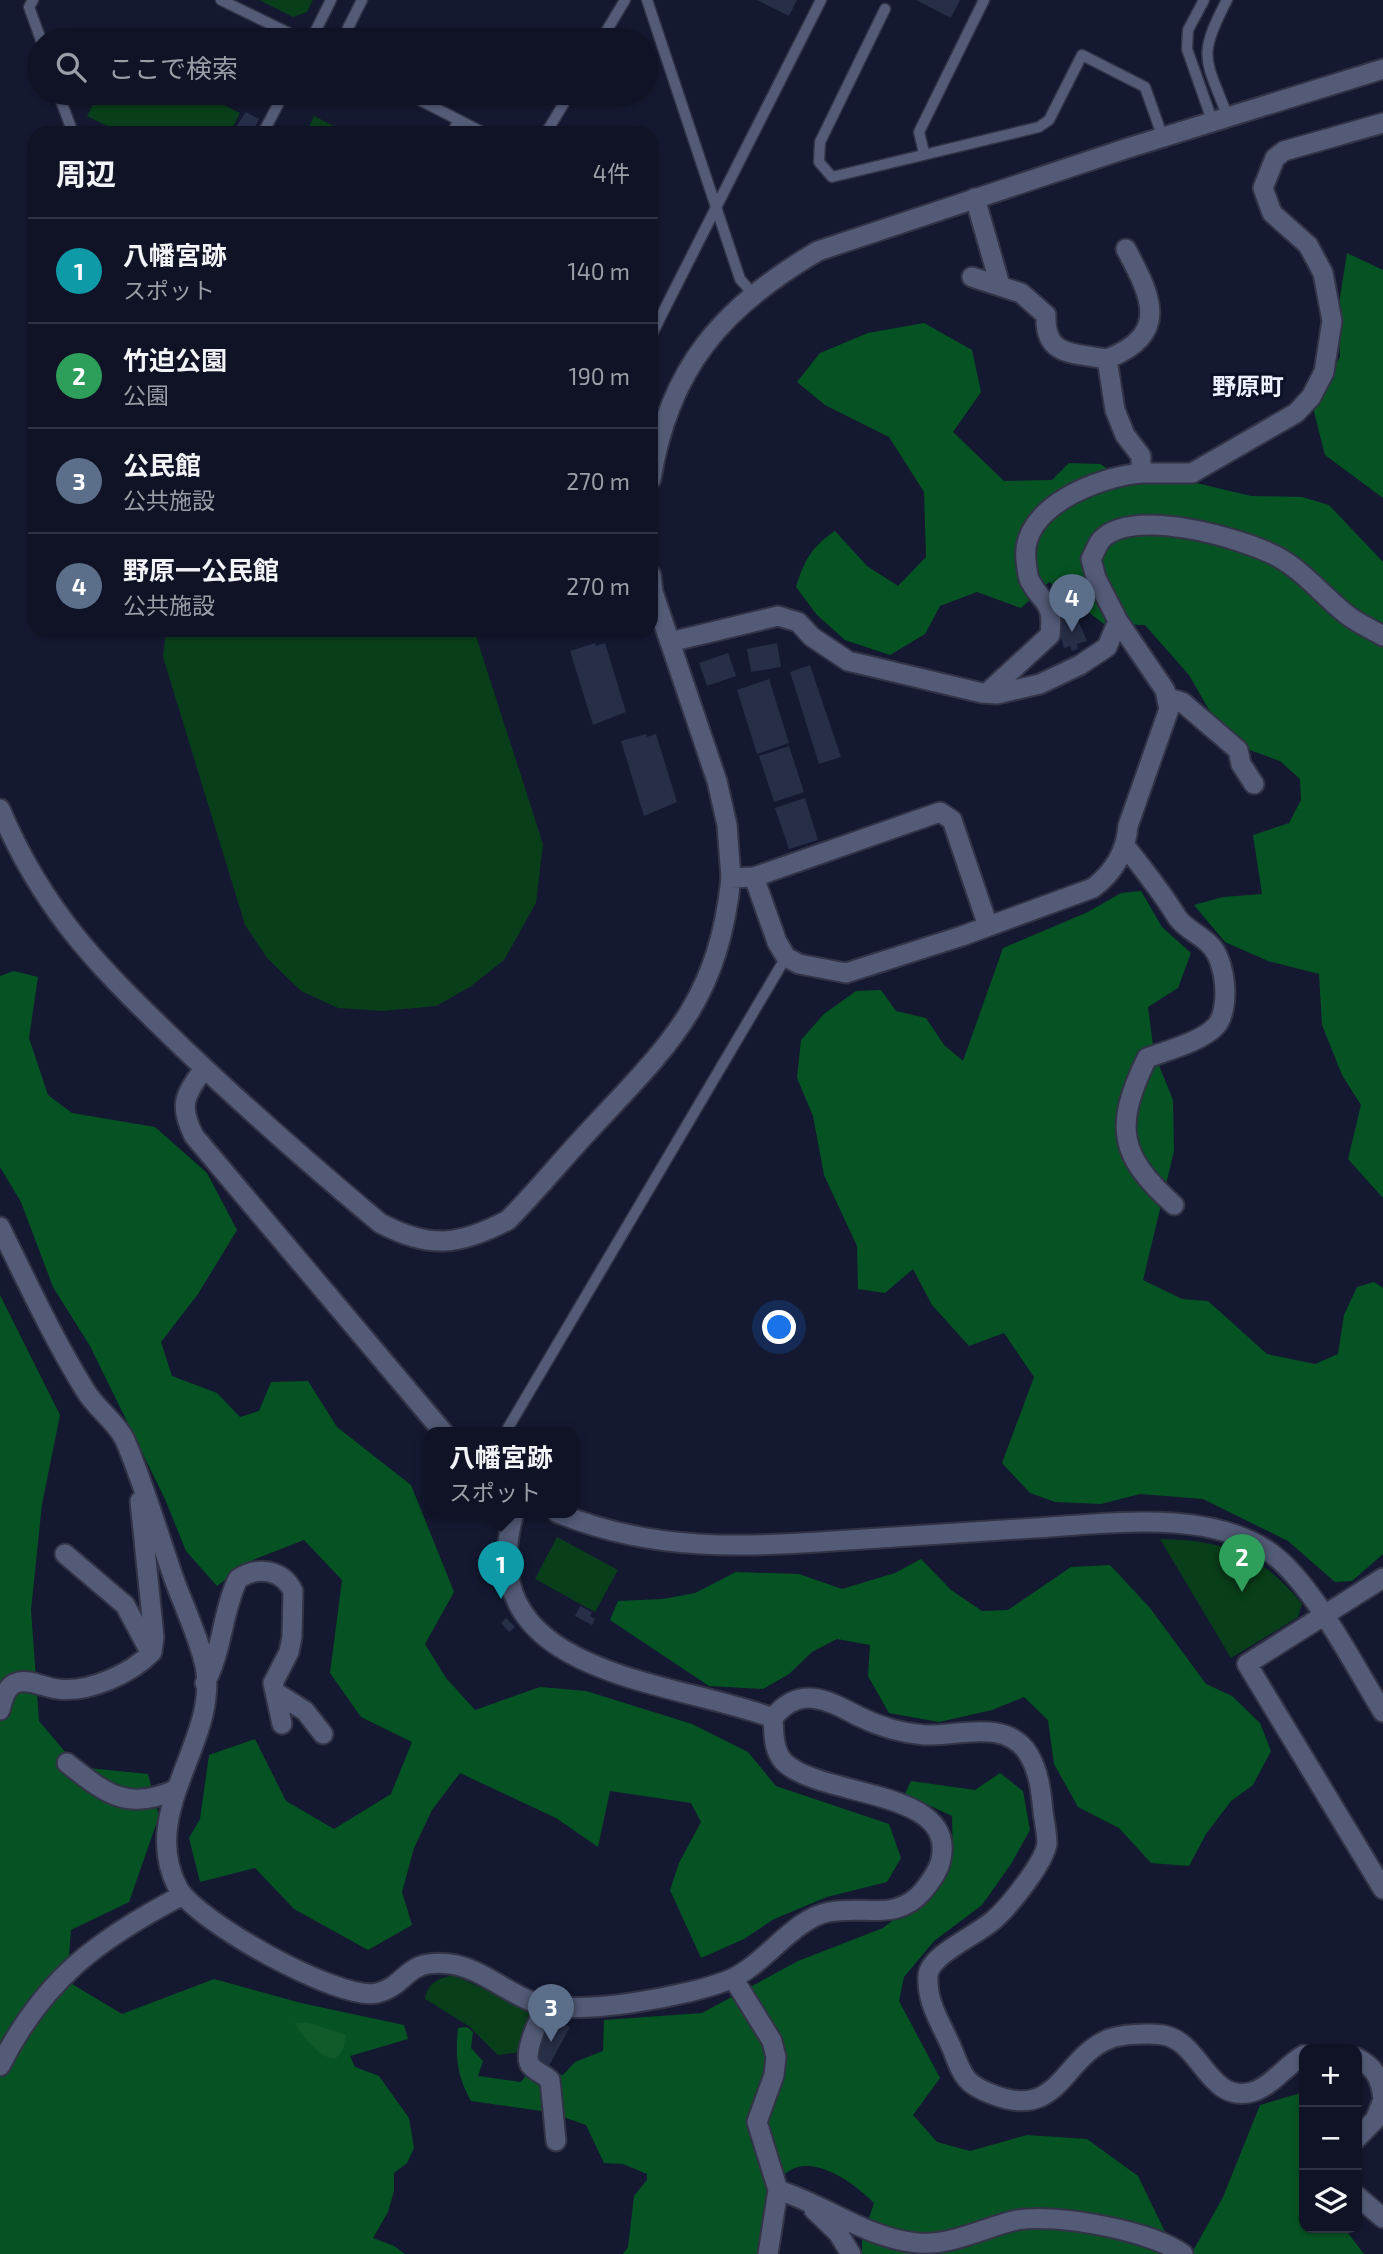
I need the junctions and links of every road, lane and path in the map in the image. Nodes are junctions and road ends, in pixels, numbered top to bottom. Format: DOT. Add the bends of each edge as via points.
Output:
graph roads {
  1 [pos="33,0"];
  2 [pos="221,0"];
  3 [pos="331,0"];
  4 [pos="362,0"];
  5 [pos="625,0"];
  6 [pos="647,0"];
  7 [pos="821,0"];
  8 [pos="984,0"];
  9 [pos="1203,0"];
  10 [pos="1227,0"];
  11 [pos="885,9"];
  12 [pos="36,28"];
  13 [pos="278,28"];
  14 [pos="317,28"];
  15 [pos="348,28"];
  16 [pos="608,28"];
  17 [pos="656,28"];
  18 [pos="658,33"];
  19 [pos="1383,69"];
  20 [pos="62,105"];
  21 [pos="278,105"];
  22 [pos="430,105"];
  23 [pos="563,105"];
  24 [pos="459,120"];
  25 [pos="1221,121"];
  26 [pos="1383,123"];
  27 [pos="70,126"];
  28 [pos="267,126"];
  29 [pos="456,126"];
  30 [pos="471,126"];
  31 [pos="550,126"];
  32 [pos="1163,138"];
  33 [pos="924,153"];
  34 [pos="975,198"];
  35 [pos="716,207"];
  36 [pos="1126,249"];
  37 [pos="972,277"];
  38 [pos="1000,285"];
  39 [pos="753,295"];
  40 [pos="658,322"];
  41 [pos="1107,359"];
  42 [pos="658,441"];
  43 [pos="1141,473"];
  44 [pos="658,607"];
  45 [pos="1118,621"];
  46 [pos="1383,636"];
  47 [pos="670,642"];
  48 [pos="988,693"];
  49 [pos="1168,698"];
  50 [pos="1254,784"];
  51 [pos="0,809"];
  52 [pos="1126,847"];
  53 [pos="754,877"];
  54 [pos="731,878"];
  55 [pos="988,926"];
  56 [pos="786,957"];
  57 [pos="204,1068"];
  58 [pos="1174,1205"];
  59 [pos="0,1227"];
  60 [pos="439,1427"];
  61 [pos="509,1427"];
  62 [pos="140,1482"];
  63 [pos="513,1518"];
  64 [pos="570,1518"];
  65 [pos="65,1554"];
  66 [pos="1383,1578"];
  67 [pos="1323,1616"];
  68 [pos="152,1652"];
  69 [pos="205,1683"];
  70 [pos="275,1692"];
  71 [pos="0,1710"];
  72 [pos="1383,1712"];
  73 [pos="773,1718"];
  74 [pos="282,1724"];
  75 [pos="323,1734"];
  76 [pos="67,1762"];
  77 [pos="177,1789"];
  78 [pos="1383,1888"];
  79 [pos="183,1895"];
  80 [pos="733,1978"];
  81 [pos="545,2006"];
  82 [pos="1299,2059"];
  83 [pos="1362,2060"];
  84 [pos="0,2066"];
  85 [pos="1383,2099"];
  86 [pos="1362,2133"];
  87 [pos="556,2141"];
  88 [pos="778,2190"];
  89 [pos="1362,2200"];
  90 [pos="808,2204"];
  91 [pos="1383,2218"];
  92 [pos="768,2254"];
  93 [pos="851,2254"];
  94 [pos="1183,2254"];
  1 -- 12 [label="lane" via="30,7"];
  2 -- 13 [label="lane"];
  3 -- 14 [label="lane"];
  4 -- 15 [label="lane"];
  5 -- 16 [label="lane"];
  6 -- 17 [label="lane"];
  7 -- 35 [label="lane"];
  8 -- 33 [label="lane" via="919,132"];
  9 -- 25 [label="lane" via="1188,30 1187,49"];
  10 -- 25 [label="lane" via="1205,52"];
  11 -- 33 [label="lane" via="820,142 819,162 828,174 839,177"];
  18 -- 35 [label="lane"];
  19 -- 25 [label="street"];
  20 -- 27 [label="lane"];
  21 -- 28 [label="lane"];
  22 -- 24 [label="lane"];
  23 -- 31 [label="lane"];
  24 -- 29 [label="lane"];
  24 -- 30 [label="lane"];
  25 -- 32 [label="street"];
  26 -- 43 [label="street" via="1280,153 1264,180 1272,214 1300,235 1314,253 1329,291 1331,337 1324,372 1311,397 1296,413 1192,473"];
  32 -- 33 [label="lane" via="1145,87 1082,55 1049,120 1039,127"];
  32 -- 34 [label="street"];
  34 -- 38 [label="street"];
  34 -- 39 [label="street" via="818,251"];
  35 -- 39 [label="lane" via="740,279"];
  35 -- 40 [label="lane"];
  36 -- 41 [label="street" via="1152,312 1144,333 1126,351"];
  37 -- 38 [label="street"];
  38 -- 41 [label="street" via="1021,293 1046,315 1045,332 1051,344 1066,352"];
  39 -- 42 [label="street" via="704,344 673,394"];
  41 -- 43 [label="street" via="1115,410 1125,435 1141,456"];
  43 -- 48 [label="street" via="1091,486 1062,499 1039,518 1026,542 1025,555 1030,581 1049,608 1049,635"];
  44 -- 47 [label="street"];
  45 -- 46 [label="street" via="1091,559 1102,540 1121,529 1167,526 1206,533 1277,556 1348,616"];
  45 -- 48 [label="street" via="1107,647 1080,666 1017,691"];
  45 -- 49 [label="street"];
  47 -- 48 [label="street" via="778,616 798,622 848,661"];
  47 -- 54 [label="street" via="718,780"];
  49 -- 50 [label="street" via="1182,702 1238,750"];
  49 -- 52 [label="street" via="1167,721 1128,826"];
  51 -- 57 [label="street" via="54,912 100,968"];
  52 -- 55 [label="street" via="1107,877 1093,888"];
  52 -- 58 [label="street" via="1170,901 1178,918 1212,946 1227,1000 1209,1032 1147,1058 1130,1097 1127,1136 1131,1158"];
  53 -- 54 [label="street"];
  53 -- 55 [label="street" via="940,812 952,820"];
  53 -- 56 [label="street"];
  54 -- 57 [label="street" via="717,957 677,1035 537,1192 508,1220 483,1234 452,1242 428,1241 407,1237 380,1223"];
  55 -- 56 [label="street" via="846,973"];
  56 -- 61 [label="lane"];
  57 -- 60 [label="street" via="186,1094 184,1116 194,1136"];
  59 -- 62 [label="street" via="85,1390 124,1439"];
  62 -- 68 [label="street"];
  62 -- 69 [label="street" via="206,1668"];
  63 -- 73 [label="street" via="506,1549 510,1584 523,1614 543,1637 575,1658"];
  64 -- 67 [label="street" via="597,1529 658,1542 740,1547 1136,1522 1227,1531 1271,1553 1300,1581"];
  65 -- 68 [label="street" via="125,1605"];
  66 -- 67 [label="street"];
  67 -- 72 [label="street"];
  67 -- 78 [label="street" via="1247,1664"];
  68 -- 71 [label="street" via="89,1688 15,1683"];
  69 -- 70 [label="street" via="218,1659 227,1606 238,1579 263,1570 279,1576 293,1591 292,1637 273,1683"];
  69 -- 77 [label="street" via="204,1712"];
  70 -- 74 [label="street"];
  70 -- 75 [label="street" via="305,1711"];
  73 -- 80 [label="street" via="775,1748 785,1763 818,1780 900,1804 932,1819 939,1828 941,1861 907,1906 895,1911 825,1912"];
  73 -- 82 [label="street" via="785,1703 825,1699 878,1726 926,1735 984,1731 1004,1735 1028,1752 1040,1782 1047,1845 995,1919 941,1954 928,1972 935,2015 961,2074 974,2088 1020,2102 1035,2100 1065,2080 1090,2050 1111,2038 1164,2035 1186,2045 1219,2086 1237,2094 1254,2092"];
  76 -- 77 [label="street" via="129,1801"];
  77 -- 79 [label="street" via="167,1841 171,1870"];
  79 -- 81 [label="street" via="264,1955 357,1992 382,1992 419,1964 435,1962 459,1965"];
  79 -- 84 [label="street" via="80,1958 33,2011"];
  80 -- 81 [label="street" via="613,2005 576,2010"];
  80 -- 88 [label="street" via="772,2042 776,2057 757,2122"];
  81 -- 87 [label="street" via="528,2059 530,2066 550,2080"];
  83 -- 85 [label="street" via="1371,2065 1381,2082"];
  85 -- 86 [label="street" via="1375,2120"];
  88 -- 90 [label="street"];
  88 -- 92 [label="street"];
  89 -- 91 [label="street"];
  90 -- 93 [label="street" via="838,2233"];
  90 -- 94 [label="street" via="907,2242 937,2242 1033,2219 1079,2222 1137,2234 1162,2240"];
}
